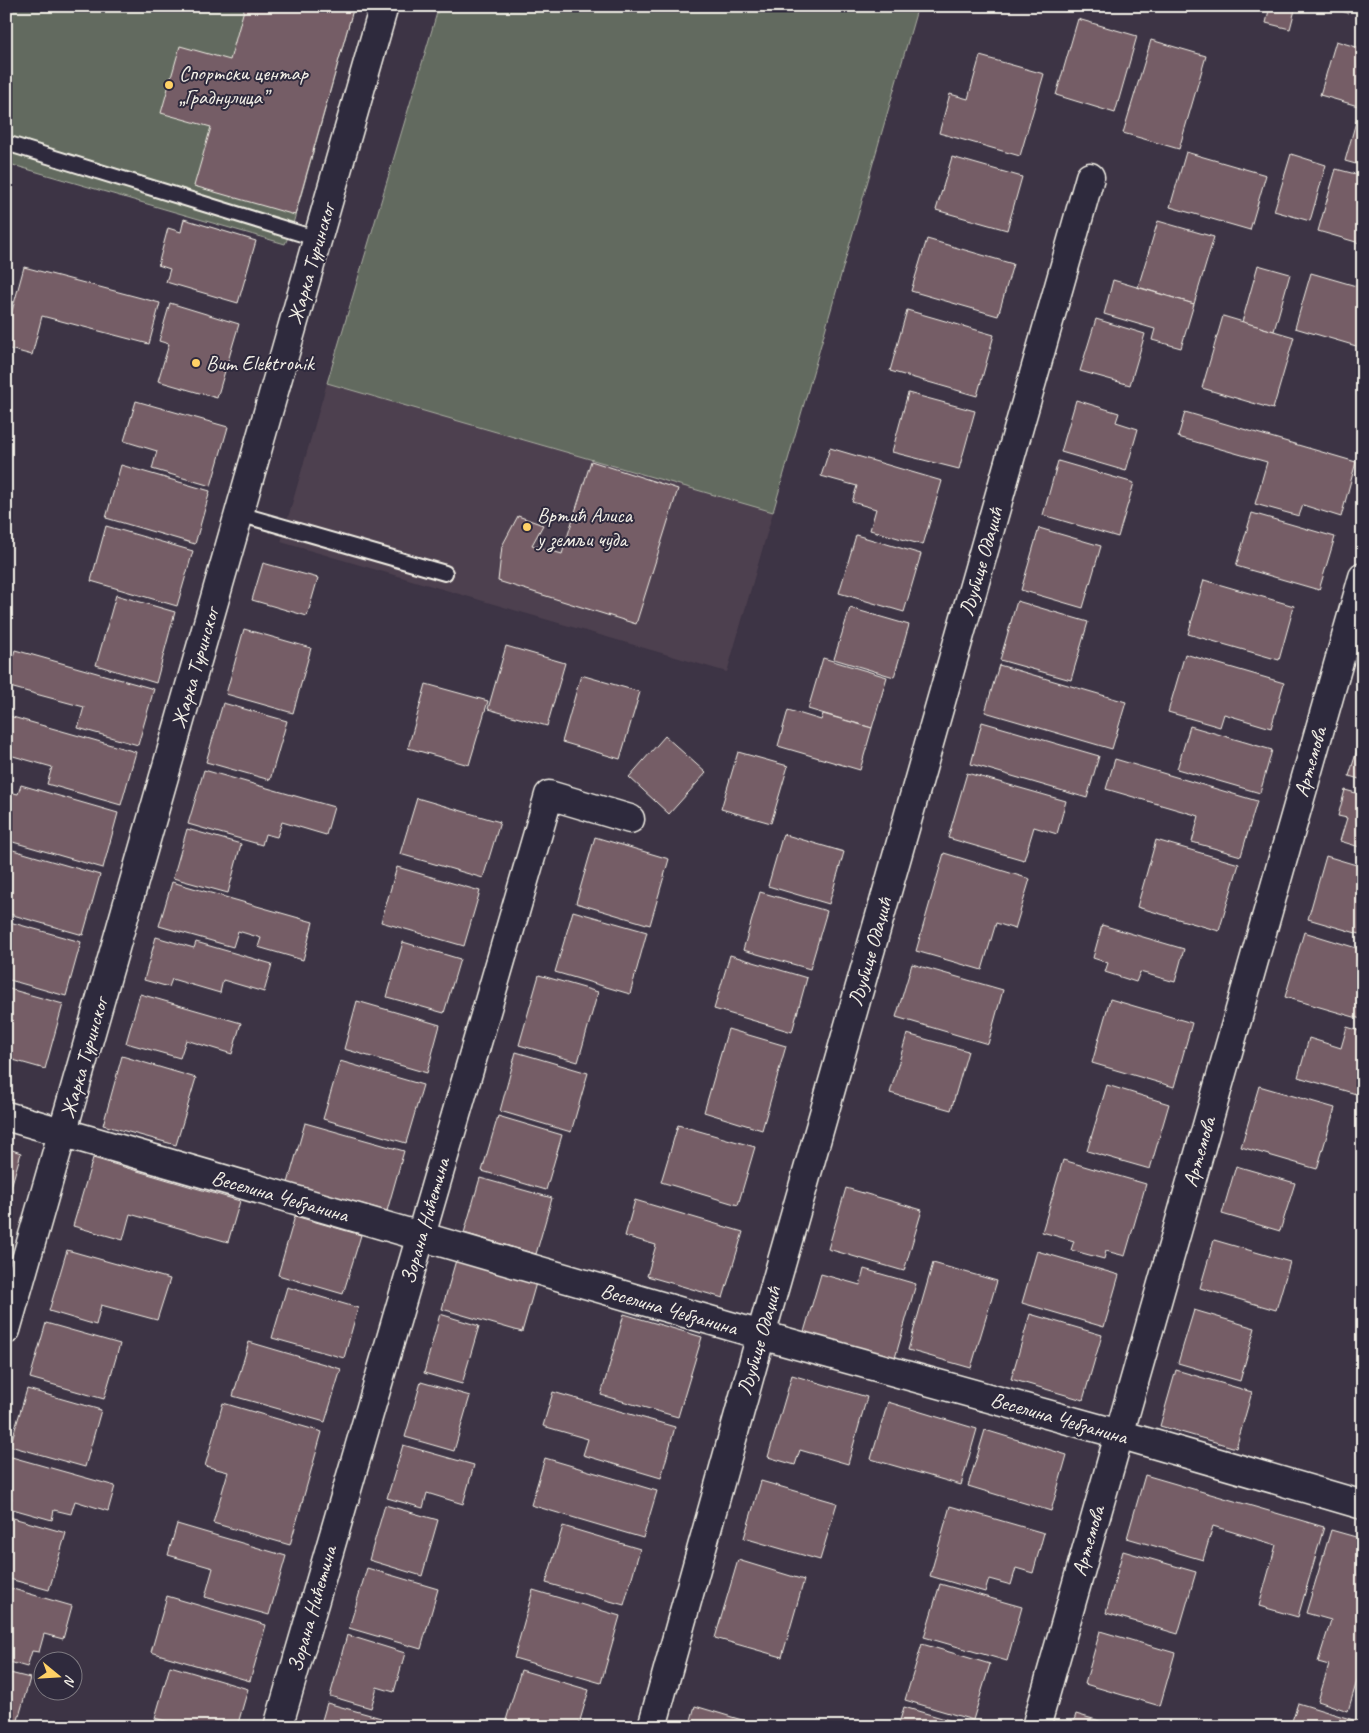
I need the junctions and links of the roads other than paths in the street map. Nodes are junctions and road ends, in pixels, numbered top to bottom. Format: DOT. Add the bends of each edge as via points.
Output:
graph roads {
  1 [pos="384,6"];
  2 [pos="6,143"];
  3 [pos="1090,178"];
  4 [pos="318,239"];
  5 [pos="239,514"];
  6 [pos="446,572"];
  7 [pos="1363,577"];
  8 [pos="630,819"];
  9 [pos="6,1116"];
  10 [pos="62,1132"];
  11 [pos="420,1236"];
  12 [pos="6,1330"];
  13 [pos="761,1335"];
  14 [pos="1118,1434"];
  15 [pos="1363,1504"];
  16 [pos="278,1727"];
  17 [pos="652,1727"];
  18 [pos="1036,1727"];
  1 -- 4 [label="street, Жарка Туринског"];
  2 -- 4 [label="lane"];
  3 -- 13 [label="street, Љубице Одаџић"];
  4 -- 5 [label="street, Жарка Туринског"];
  5 -- 6 [label="lane"];
  5 -- 10 [label="street, Жарка Туринског"];
  7 -- 14 [label="street, Артемова"];
  8 -- 11 [label="street, Зорана Нићетина" via="549,795"];
  9 -- 10 [label="street, Веселина Чебзанина"];
  10 -- 11 [label="street, Веселина Чебзанина"];
  10 -- 12 [label="street, Жарка Туринског"];
  11 -- 13 [label="street, Веселина Чебзанина"];
  11 -- 16 [label="street, Зорана Нићетина"];
  13 -- 14 [label="street, Веселина Чебзанина"];
  13 -- 17 [label="street, Љубице Одаџић"];
  14 -- 15 [label="street, Веселина Чебзанина"];
  14 -- 18 [label="street, Артемова"];
}
